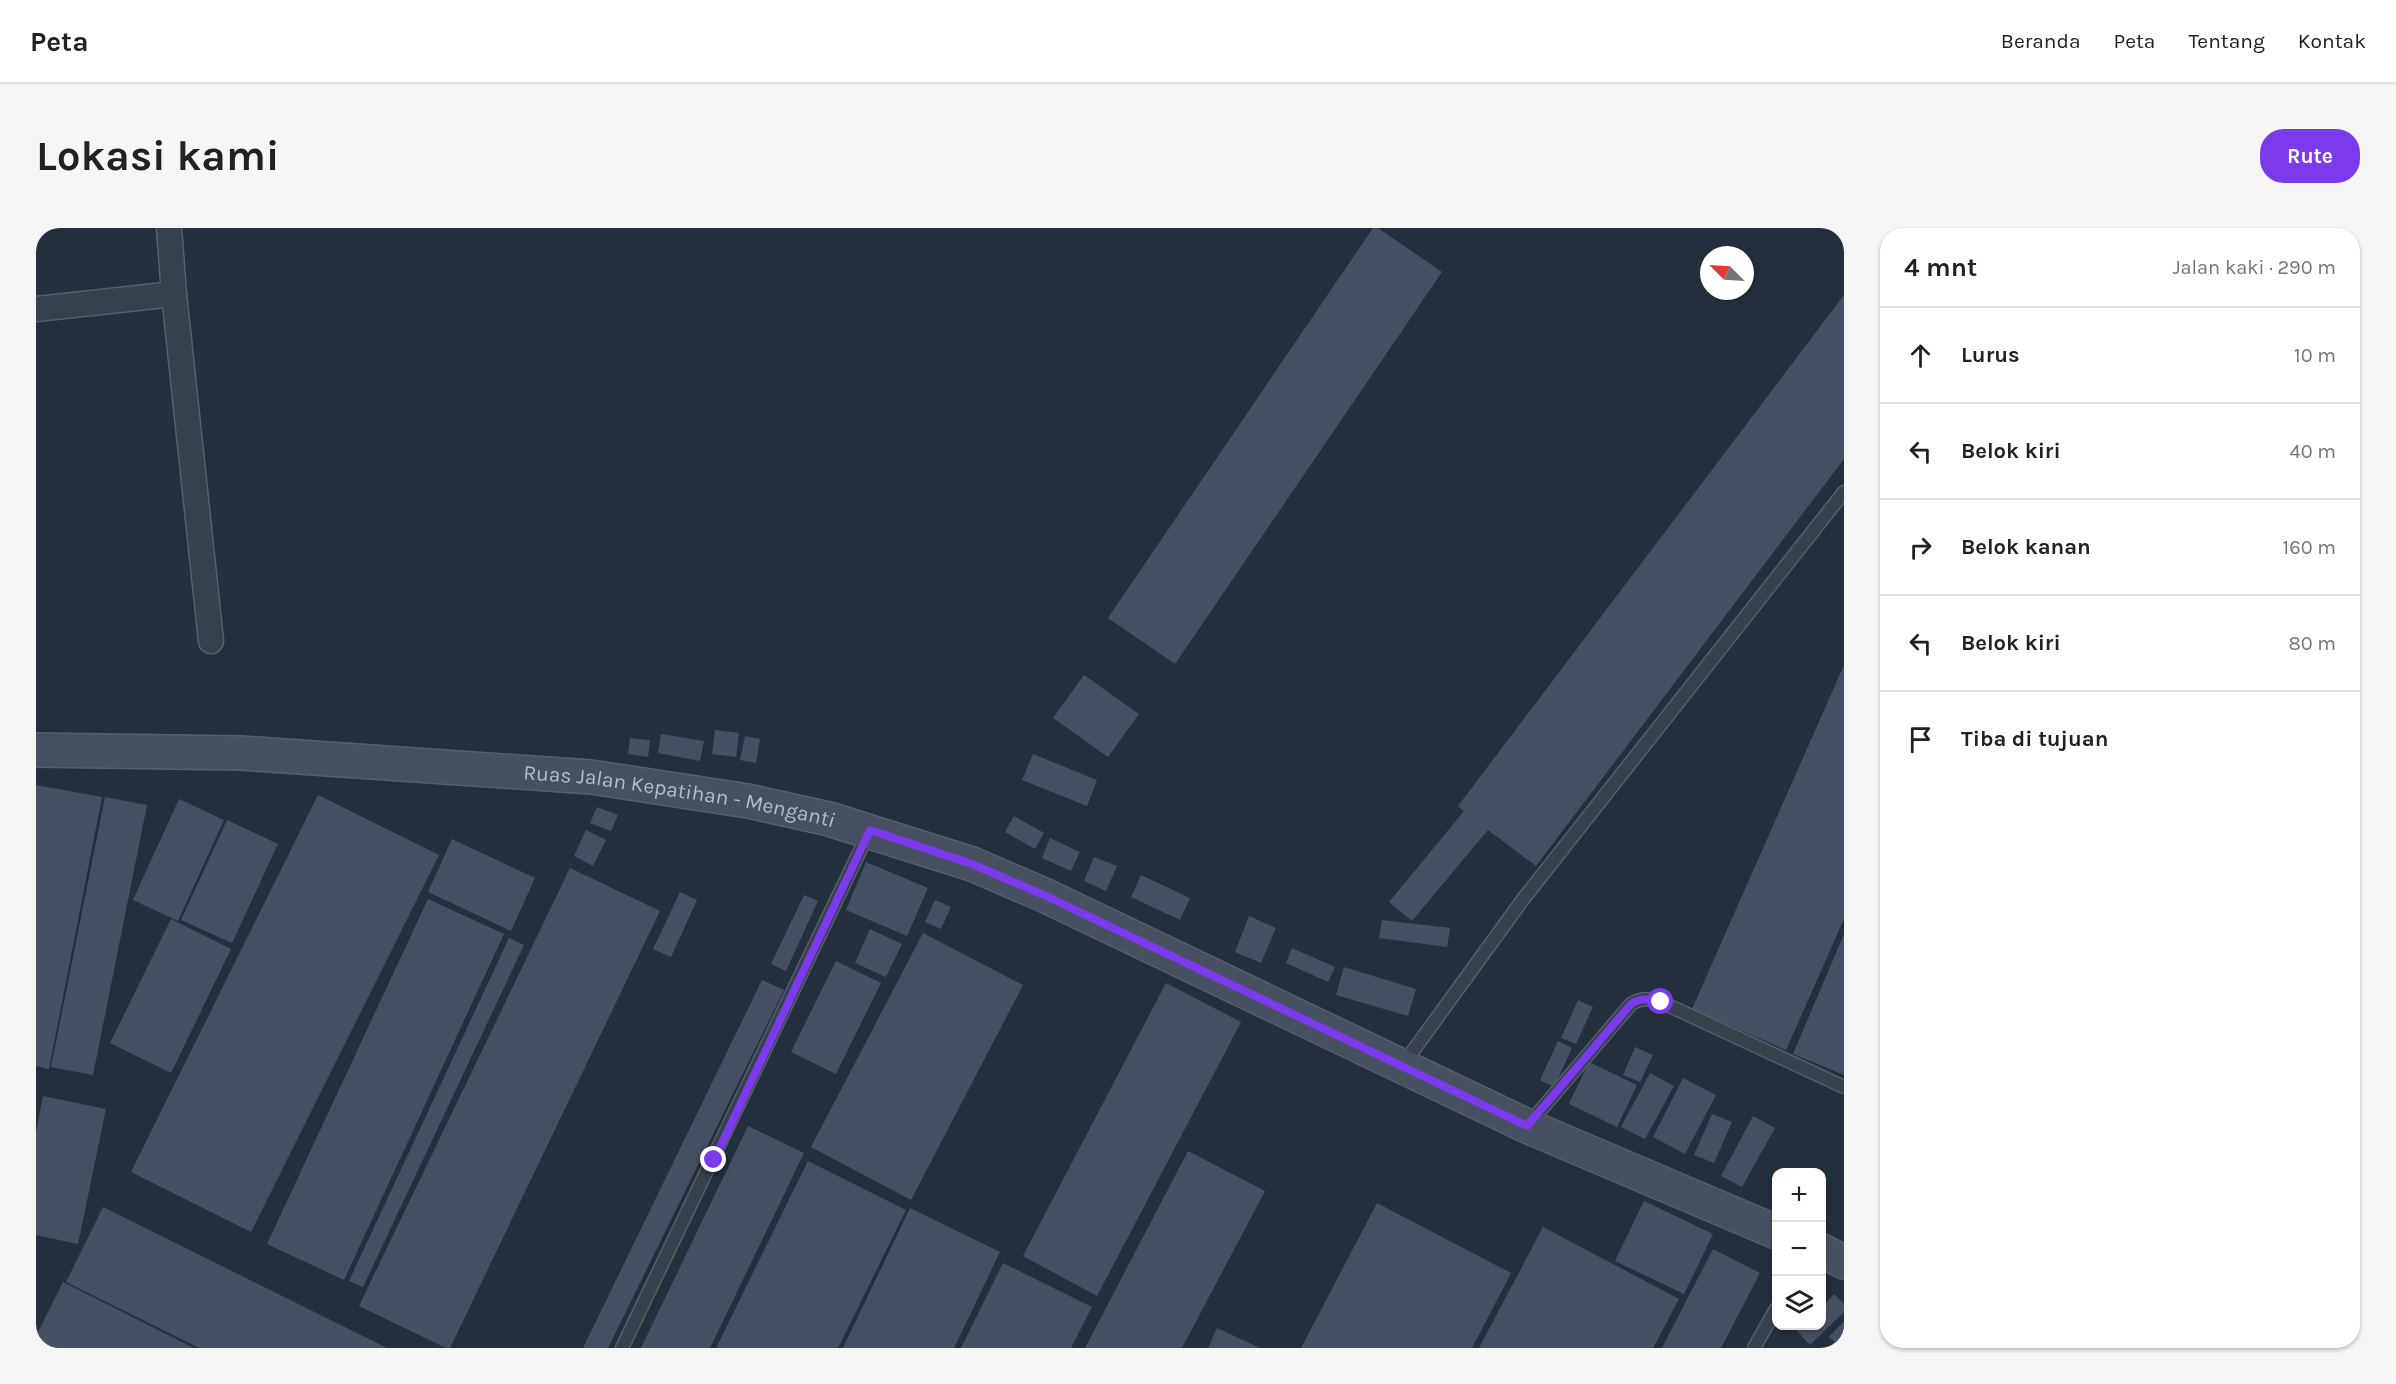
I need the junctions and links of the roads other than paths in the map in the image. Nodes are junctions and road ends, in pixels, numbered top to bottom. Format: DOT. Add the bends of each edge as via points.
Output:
graph roads {
  1 [pos="170,228"];
  2 [pos="174,294"];
  3 [pos="36,309"];
  4 [pos="1844,492"];
  5 [pos="211,640"];
  6 [pos="36,750"];
  7 [pos="870,830"];
  8 [pos="1401,1067"];
  9 [pos="1844,1087"];
  10 [pos="1527,1126"];
  11 [pos="1772,1230"];
  12 [pos="1826,1253"];
  13 [pos="1844,1262"];
  14 [pos="1772,1316"];
  15 [pos="622,1348"];
  16 [pos="1754,1348"];
  1 -- 2 [label="street"];
  2 -- 3 [label="street"];
  2 -- 5 [label="street"];
  4 -- 8 [label="lane" via="1524,898"];
  6 -- 7 [label="main road, Ruas Jalan Kepatihan - Menganti" via="242,753 591,777 747,801"];
  7 -- 8 [label="main road, Ruas Jalan Kepatihan - Menganti" via="972,864 1044,895"];
  7 -- 15 [label="lane"];
  8 -- 10 [label="main road, Ruas Jalan Kepatihan - Menganti"];
  9 -- 10 [label="lane" via="1661,1002 1639,999"];
  10 -- 11 [label="main road, Ruas Jalan Kepatihan - Menganti"];
  12 -- 13 [label="main road"];
  14 -- 16 [label="lane"];
}
